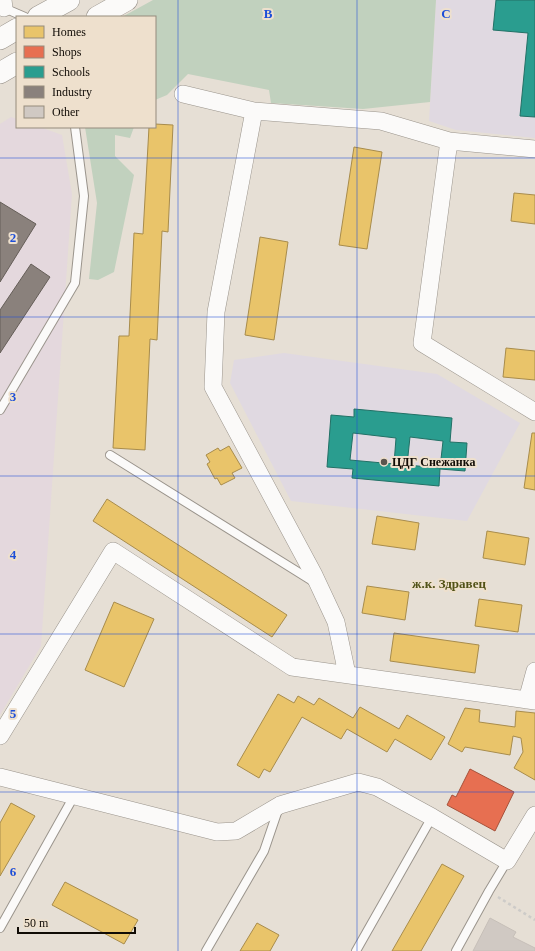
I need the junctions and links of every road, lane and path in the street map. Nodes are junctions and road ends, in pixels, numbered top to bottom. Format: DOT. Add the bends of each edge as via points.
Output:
graph roads {
  1 [pos="69,0"];
  2 [pos="127,0"];
  3 [pos="2,6"];
  4 [pos="23,16"];
  5 [pos="40,16"];
  6 [pos="99,16"];
  7 [pos="16,30"];
  8 [pos="0,39"];
  9 [pos="16,65"];
  10 [pos="0,73"];
  11 [pos="183,94"];
  12 [pos="254,111"];
  13 [pos="75,128"];
  14 [pos="449,141"];
  15 [pos="535,149"];
  16 [pos="0,410"];
  17 [pos="535,412"];
  18 [pos="110,455"];
  19 [pos="319,585"];
  20 [pos="535,671"];
  21 [pos="347,674"];
  22 [pos="531,700"];
  23 [pos="0,736"];
  24 [pos="0,777"];
  25 [pos="74,796"];
  26 [pos="280,805"];
  27 [pos="535,815"];
  28 [pos="432,817"];
  29 [pos="507,861"];
  30 [pos="489,891"];
  31 [pos="535,920"];
  32 [pos="0,928"];
  33 [pos="206,951"];
  34 [pos="356,951"];
  35 [pos="456,951"];
  1 -- 5 [label="street"];
  2 -- 6 [label="street"];
  3 -- 4 [label="lane"];
  7 -- 8 [label="street"];
  9 -- 10 [label="street"];
  11 -- 12 [label="street"];
  12 -- 14 [label="street" via="381,121"];
  12 -- 19 [label="street" via="216,312 213,387"];
  13 -- 16 [label="lane" via="84,196 75,283"];
  14 -- 15 [label="street"];
  14 -- 17 [label="street" via="422,343"];
  18 -- 19 [label="lane"];
  19 -- 21 [label="street" via="336,622"];
  20 -- 22 [label="street"];
  21 -- 22 [label="street"];
  21 -- 23 [label="street" via="292,667 113,551"];
  24 -- 25 [label="street"];
  25 -- 26 [label="street" via="217,832 236,830"];
  25 -- 32 [label="lane"];
  26 -- 28 [label="street" via="358,782 377,787"];
  26 -- 33 [label="lane" via="264,850"];
  27 -- 29 [label="street"];
  28 -- 29 [label="street"];
  28 -- 34 [label="lane"];
  29 -- 30 [label="lane"];
  30 -- 31 [label="path"];
  30 -- 35 [label="lane"];
}
